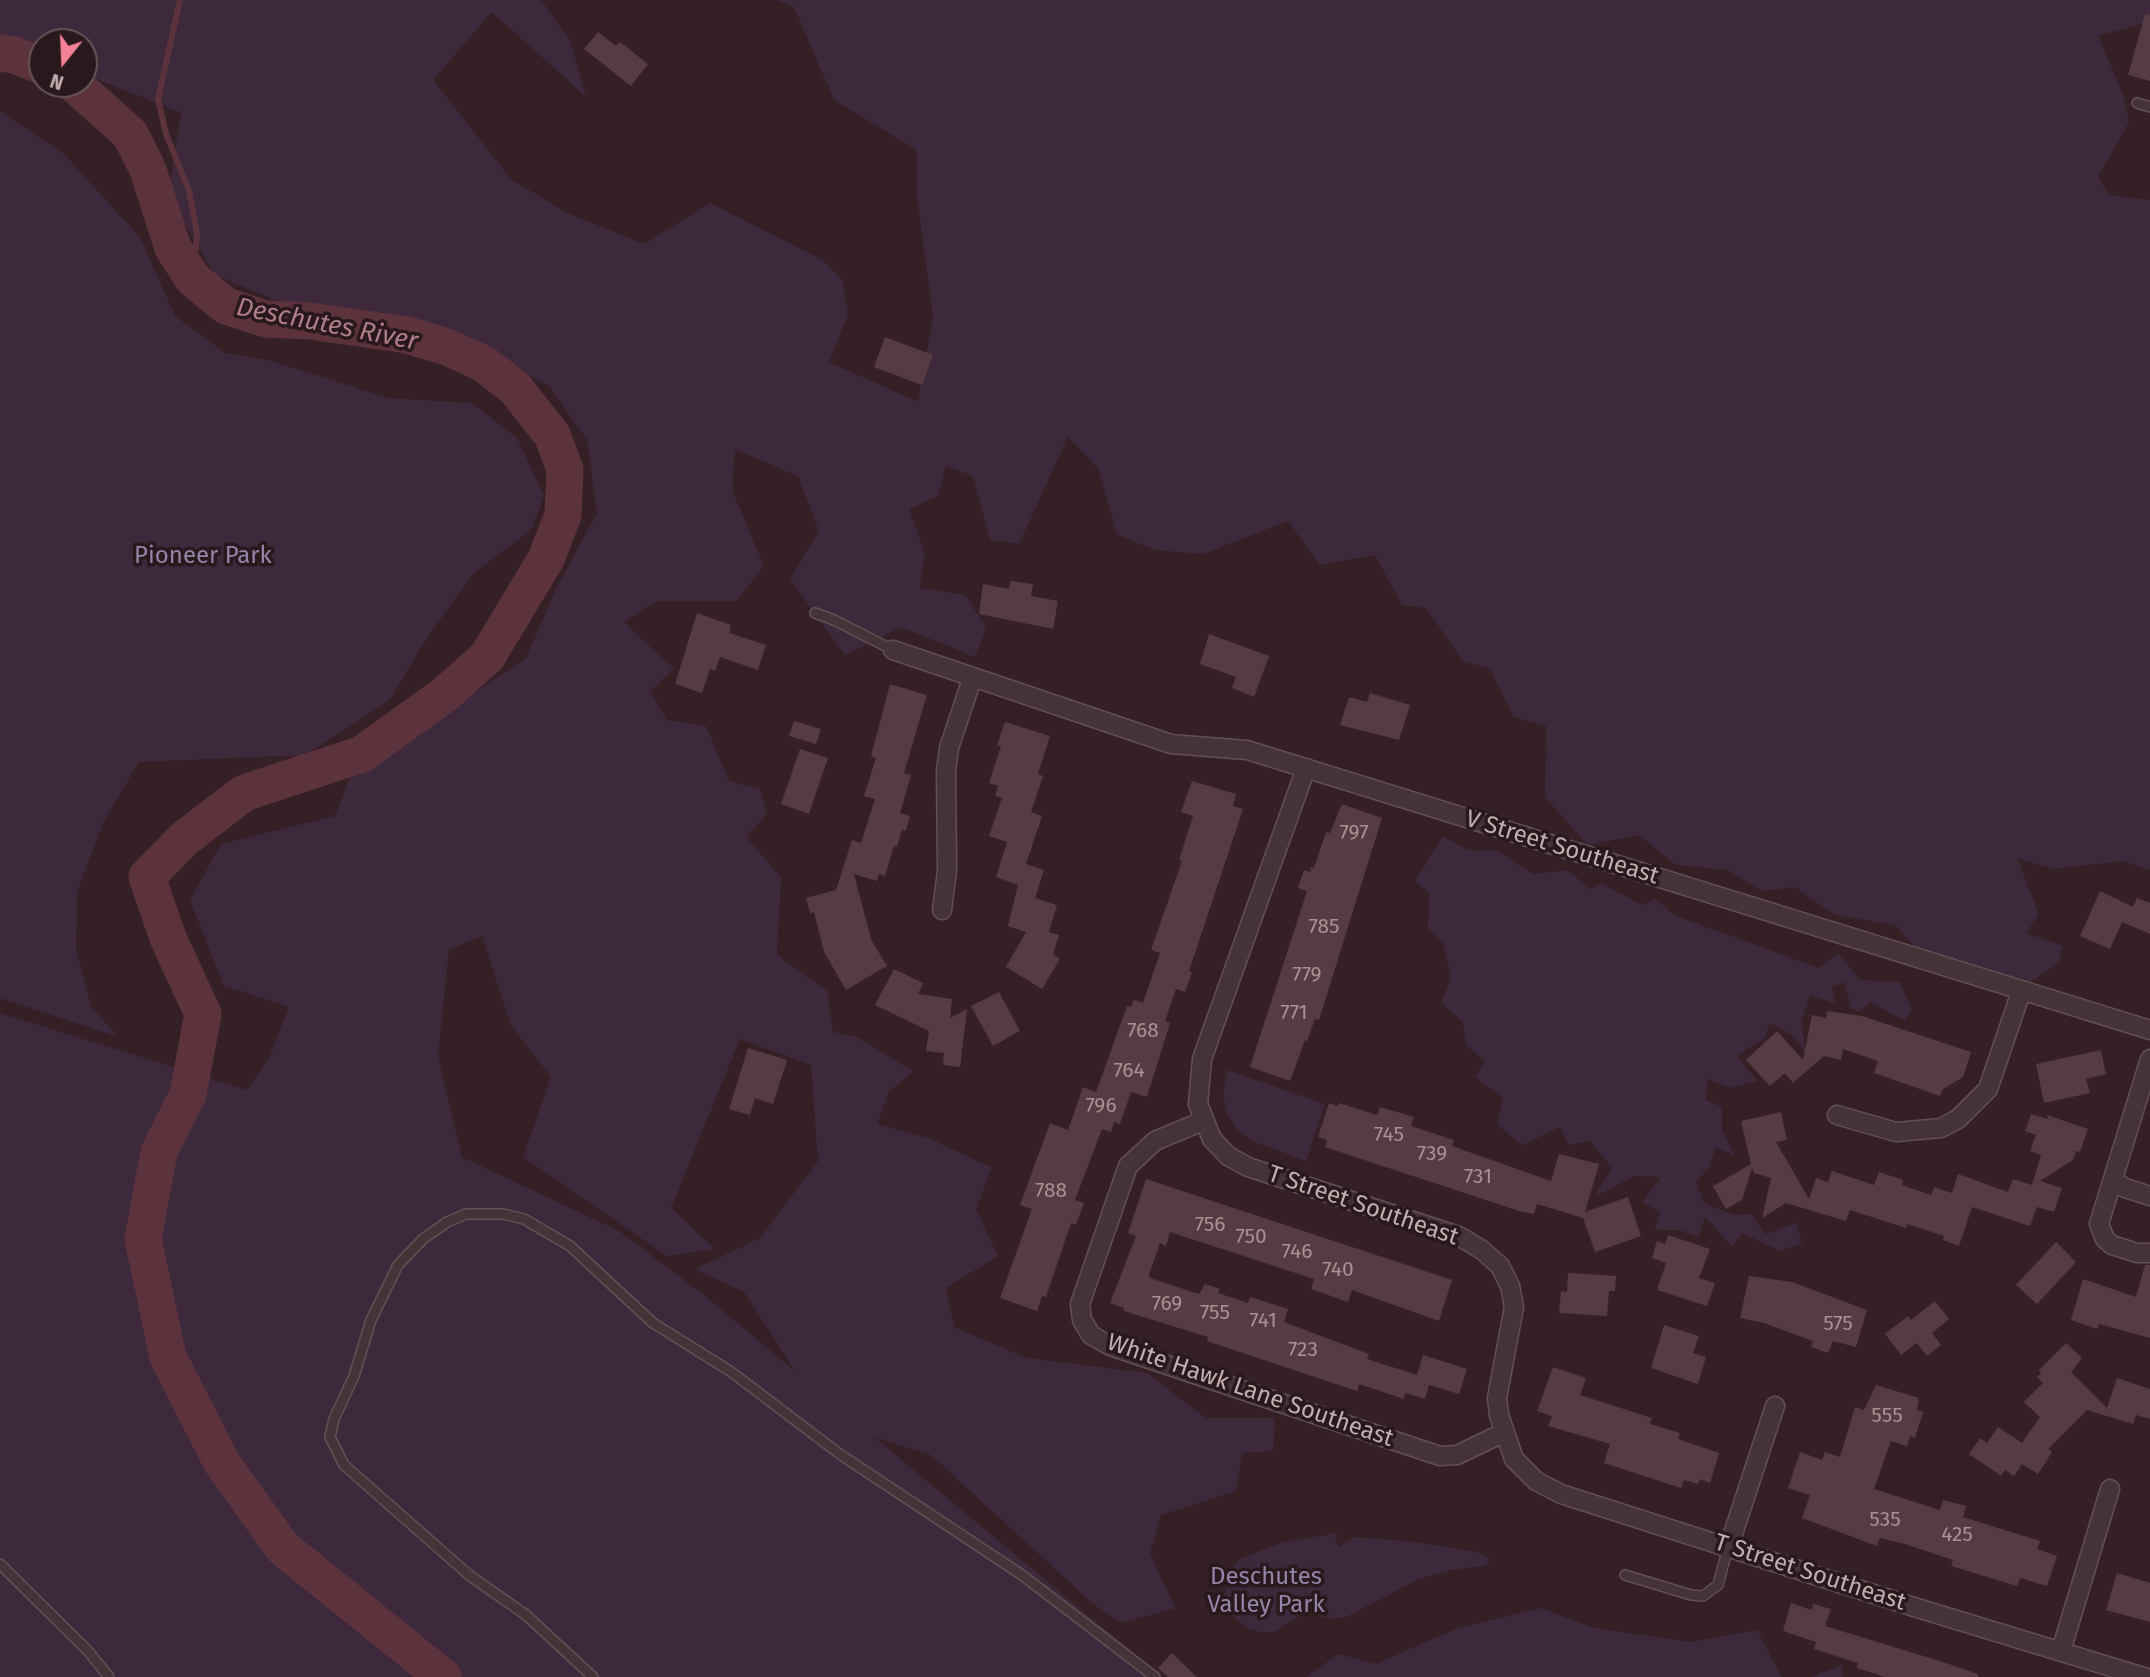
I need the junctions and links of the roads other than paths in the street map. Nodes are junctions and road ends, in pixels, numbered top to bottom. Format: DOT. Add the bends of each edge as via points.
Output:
graph roads {
  1 [pos="2137,103"];
  2 [pos="2150,107"];
  3 [pos="815,614"];
  4 [pos="893,650"];
  5 [pos="972,679"];
  6 [pos="1306,768"];
  7 [pos="942,910"];
  8 [pos="2021,992"];
  9 [pos="2150,1030"];
  10 [pos="2150,1059"];
  11 [pos="1837,1115"];
  12 [pos="1203,1121"];
  13 [pos="2113,1180"];
  14 [pos="2150,1196"];
  15 [pos="2150,1253"];
  16 [pos="1775,1406"];
  17 [pos="1503,1433"];
  18 [pos="2110,1489"];
  19 [pos="1729,1546"];
  20 [pos="0,1564"];
  21 [pos="1625,1575"];
  22 [pos="2061,1651"];
  23 [pos="109,1677"];
  24 [pos="593,1677"];
  25 [pos="1155,1677"];
  26 [pos="2144,1677"];
  1 -- 2 [label="lane"];
  3 -- 4 [label="lane"];
  4 -- 5 [label="street, V Street Southeast"];
  5 -- 6 [label="street, V Street Southeast" via="1171,744 1247,750"];
  5 -- 7 [label="street" via="946,771 947,871"];
  6 -- 8 [label="street, V Street Southeast"];
  6 -- 12 [label="street, T Street Southeast" via="1202,1059 1198,1104"];
  8 -- 9 [label="street, V Street Southeast"];
  8 -- 11 [label="street" via="1988,1089 1958,1119 1941,1128 1896,1132"];
  10 -- 13 [label="street"];
  12 -- 17 [label="street, T Street Southeast" via="1228,1156 1248,1167 1459,1236 1500,1266 1514,1307 1497,1398"];
  12 -- 17 [label="street, White Hawk Lane Southeast" via="1155,1141 1128,1166 1080,1304 1091,1335 1110,1346 1440,1456 1457,1455"];
  13 -- 14 [label="street"];
  13 -- 15 [label="street" via="2099,1217 2101,1231 2112,1245"];
  16 -- 19 [label="street"];
  17 -- 19 [label="street, T Street Southeast" via="1514,1459 1536,1481 1561,1494"];
  18 -- 22 [label="street"];
  19 -- 21 [label="lane" via="1718,1585 1703,1596"];
  19 -- 22 [label="street, T Street Southeast"];
  20 -- 23 [label="lane"];
  22 -- 26 [label="street, T Street Southeast"];
  24 -- 25 [label="lane" via="526,1615 469,1575 344,1465 330,1437 371,1320 398,1265 424,1239 466,1214 524,1219 570,1247 653,1323 730,1371 841,1455 1022,1575"];
}
